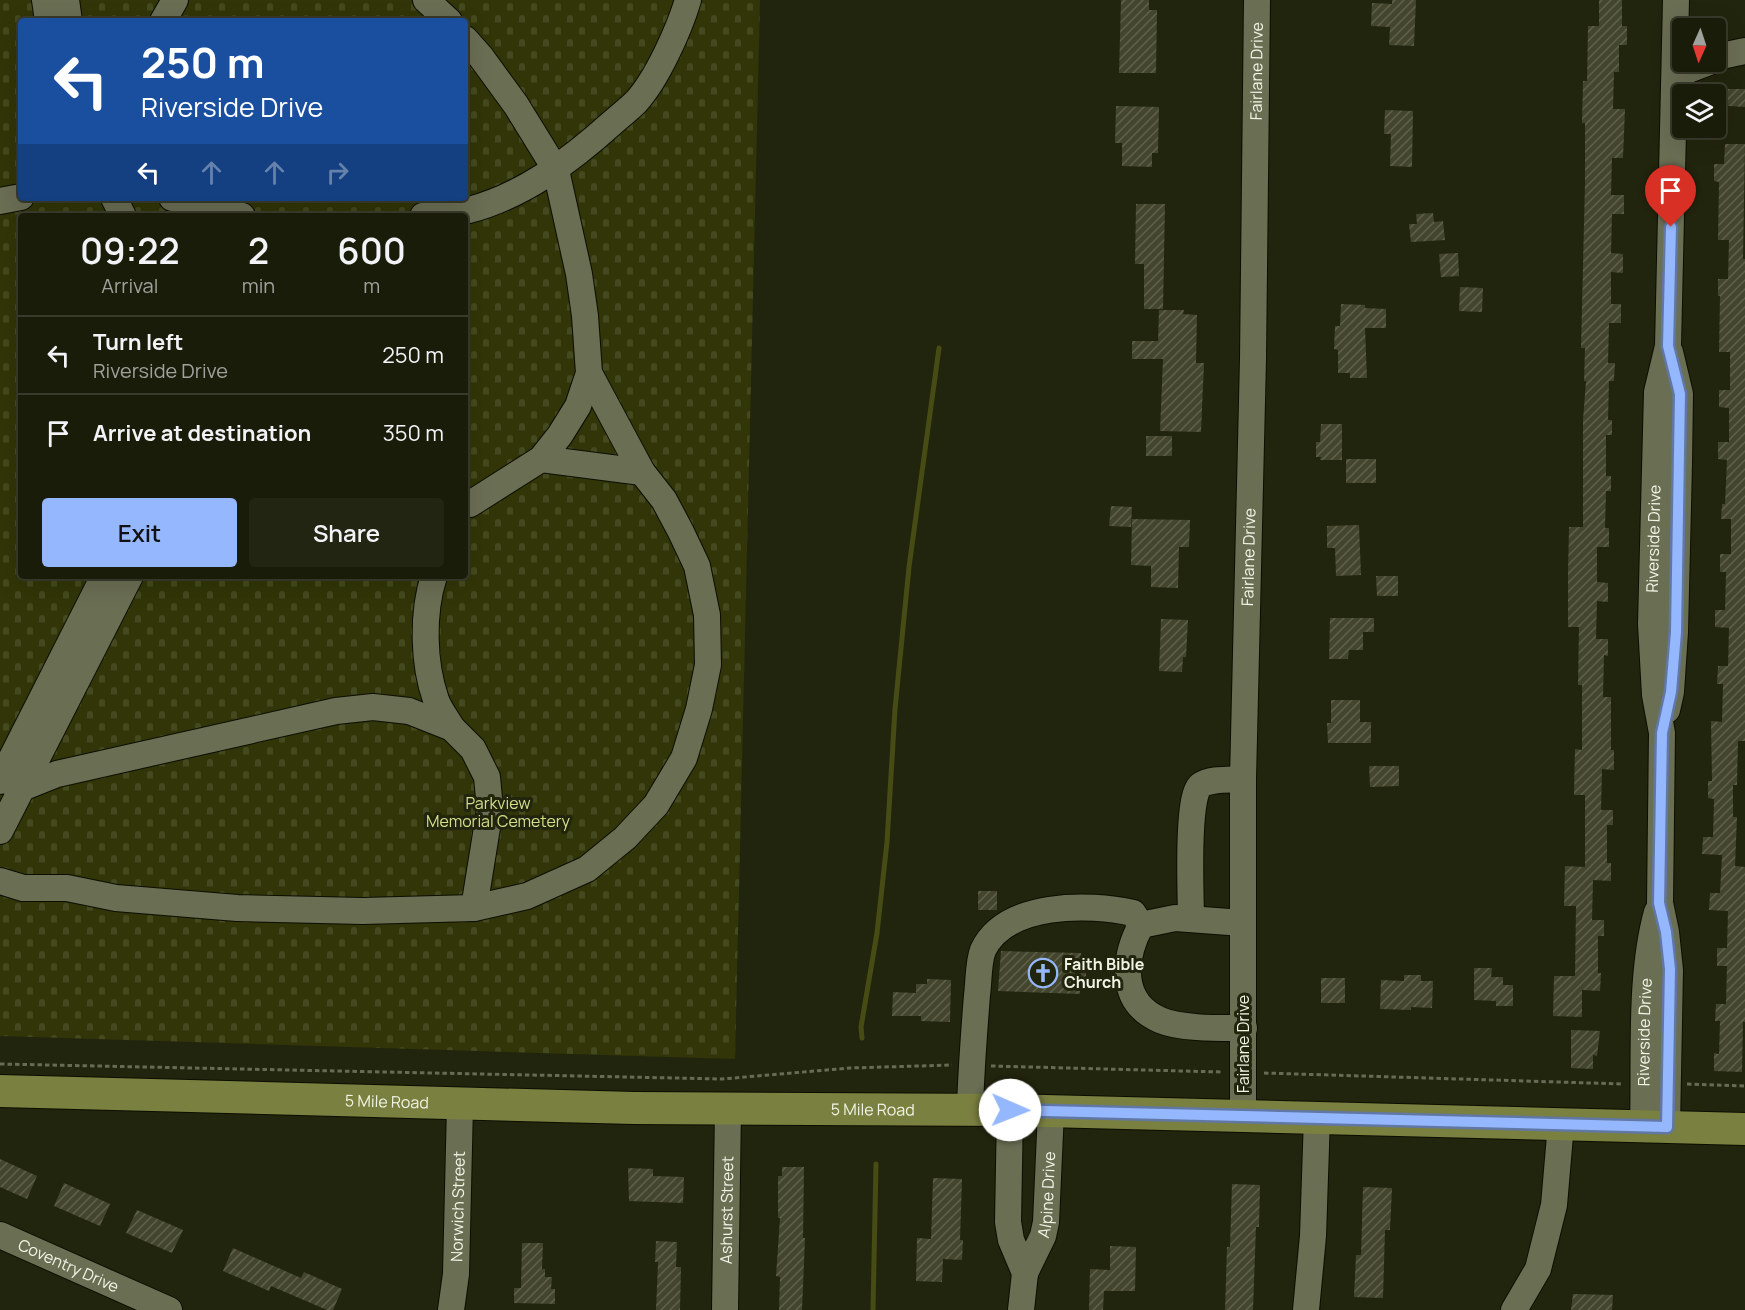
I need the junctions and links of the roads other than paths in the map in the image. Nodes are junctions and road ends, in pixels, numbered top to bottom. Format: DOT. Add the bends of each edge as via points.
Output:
graph roads {
  1 [pos="45,0"];
  2 [pos="66,0"];
  3 [pos="175,0"];
  4 [pos="426,0"];
  5 [pos="688,0"];
  6 [pos="1257,0"];
  7 [pos="1676,0"];
  8 [pos="48,18"];
  9 [pos="69,18"];
  10 [pos="165,18"];
  11 [pos="446,18"];
  12 [pos="1677,18"];
  13 [pos="468,42"];
  14 [pos="1675,72"];
  15 [pos="1682,72"];
  16 [pos="1675,75"];
  17 [pos="556,170"];
  18 [pos="18,198"];
  19 [pos="0,201"];
  20 [pos="191,201"];
  21 [pos="232,213"];
  22 [pos="446,213"];
  23 [pos="589,373"];
  24 [pos="540,459"];
  25 [pos="642,472"];
  26 [pos="468,505"];
  27 [pos="104,579"];
  28 [pos="127,579"];
  29 [pos="433,579"];
  30 [pos="100,609"];
  31 [pos="452,728"];
  32 [pos="1243,779"];
  33 [pos="8,782"];
  34 [pos="0,831"];
  35 [pos="0,881"];
  36 [pos="474,908"];
  37 [pos="1191,919"];
  38 [pos="1243,923"];
  39 [pos="1141,925"];
  40 [pos="1244,1028"];
  41 [pos="0,1091"];
  42 [pos="460,1105"];
  43 [pos="728,1108"];
  44 [pos="970,1109"];
  45 [pos="1010,1110"];
  46 [pos="1051,1111"];
  47 [pos="1243,1116"];
  48 [pos="1317,1117"];
  49 [pos="1562,1124"];
  50 [pos="1655,1127"];
  51 [pos="1745,1129"];
  52 [pos="0,1235"];
  53 [pos="1024,1273"];
  54 [pos="169,1310"];
  55 [pos="451,1310"];
  56 [pos="725,1310"];
  57 [pos="1021,1310"];
  58 [pos="1306,1310"];
  59 [pos="1514,1310"];
  1 -- 8 [label="street"];
  2 -- 9 [label="street"];
  3 -- 10 [label="street"];
  4 -- 11 [label="street"];
  5 -- 17 [label="street" via="664,59 637,101"];
  6 -- 32 [label="street, Fairlane Drive"];
  7 -- 12 [label="street, Riverside Drive"];
  13 -- 17 [label="street" via="516,105"];
  14 -- 16 [label="street, Riverside Drive"];
  15 -- 16 [label="street"];
  16 -- 50 [label="street, Riverside Drive" via="1668,346 1658,392 1651,624 1655,695 1662,733 1659,903 1670,969 1656,1084"];
  17 -- 22 [label="street" via="513,193 469,210"];
  17 -- 23 [label="street" via="579,274"];
  18 -- 19 [label="street"];
  20 -- 21 [label="street"];
  23 -- 24 [label="street" via="578,406"];
  23 -- 25 [label="street"];
  24 -- 25 [label="street"];
  24 -- 26 [label="street"];
  25 -- 36 [label="street" via="664,500 697,566 707,615 708,665 684,758 656,805 626,838 587,869 527,896"];
  27 -- 30 [label="street"];
  28 -- 30 [label="street"];
  29 -- 31 [label="street" via="427,596 425,630 429,670 436,701"];
  30 -- 33 [label="street"];
  31 -- 33 [label="street" via="409,711 373,707 336,711"];
  31 -- 36 [label="street" via="473,749 487,777 490,809"];
  32 -- 37 [label="street" via="1209,782 1199,785 1194,792"];
  32 -- 38 [label="street, Fairlane Drive"];
  33 -- 34 [label="street"];
  35 -- 36 [label="street" via="23,888 68,888 116,898 237,908"];
  37 -- 38 [label="street"];
  37 -- 39 [label="street"];
  38 -- 40 [label="street, Fairlane Drive"];
  39 -- 40 [label="street" via="1132,941 1128,973 1129,990 1137,1004 1160,1020 1207,1028"];
  39 -- 44 [label="street" via="1133,914 1082,907 1020,917 991,937 982,952"];
  40 -- 47 [label="street, Fairlane Drive"];
  41 -- 42 [label="main road, 5 Mile Road"];
  42 -- 43 [label="main road, 5 Mile Road"];
  42 -- 55 [label="street, Norwich Street" via="456,1274"];
  43 -- 44 [label="main road, 5 Mile Road"];
  43 -- 56 [label="street, Ashurst Street"];
  44 -- 45 [label="main road, 5 Mile Road"];
  45 -- 46 [label="main road, 5 Mile Road"];
  45 -- 53 [label="street, Alpine Drive" via="1008,1222"];
  46 -- 47 [label="main road, 5 Mile Road"];
  46 -- 53 [label="street, Alpine Drive" via="1046,1222"];
  47 -- 48 [label="main road, 5 Mile Road"];
  48 -- 49 [label="main road, 5 Mile Road"];
  48 -- 58 [label="street" via="1314,1236"];
  49 -- 50 [label="main road, 5 Mile Road"];
  49 -- 59 [label="street" via="1554,1205 1538,1269"];
  50 -- 51 [label="main road, 5 Mile Road"];
  52 -- 54 [label="street, Coventry Drive"];
  53 -- 57 [label="street, Alpine Drive"];
}
